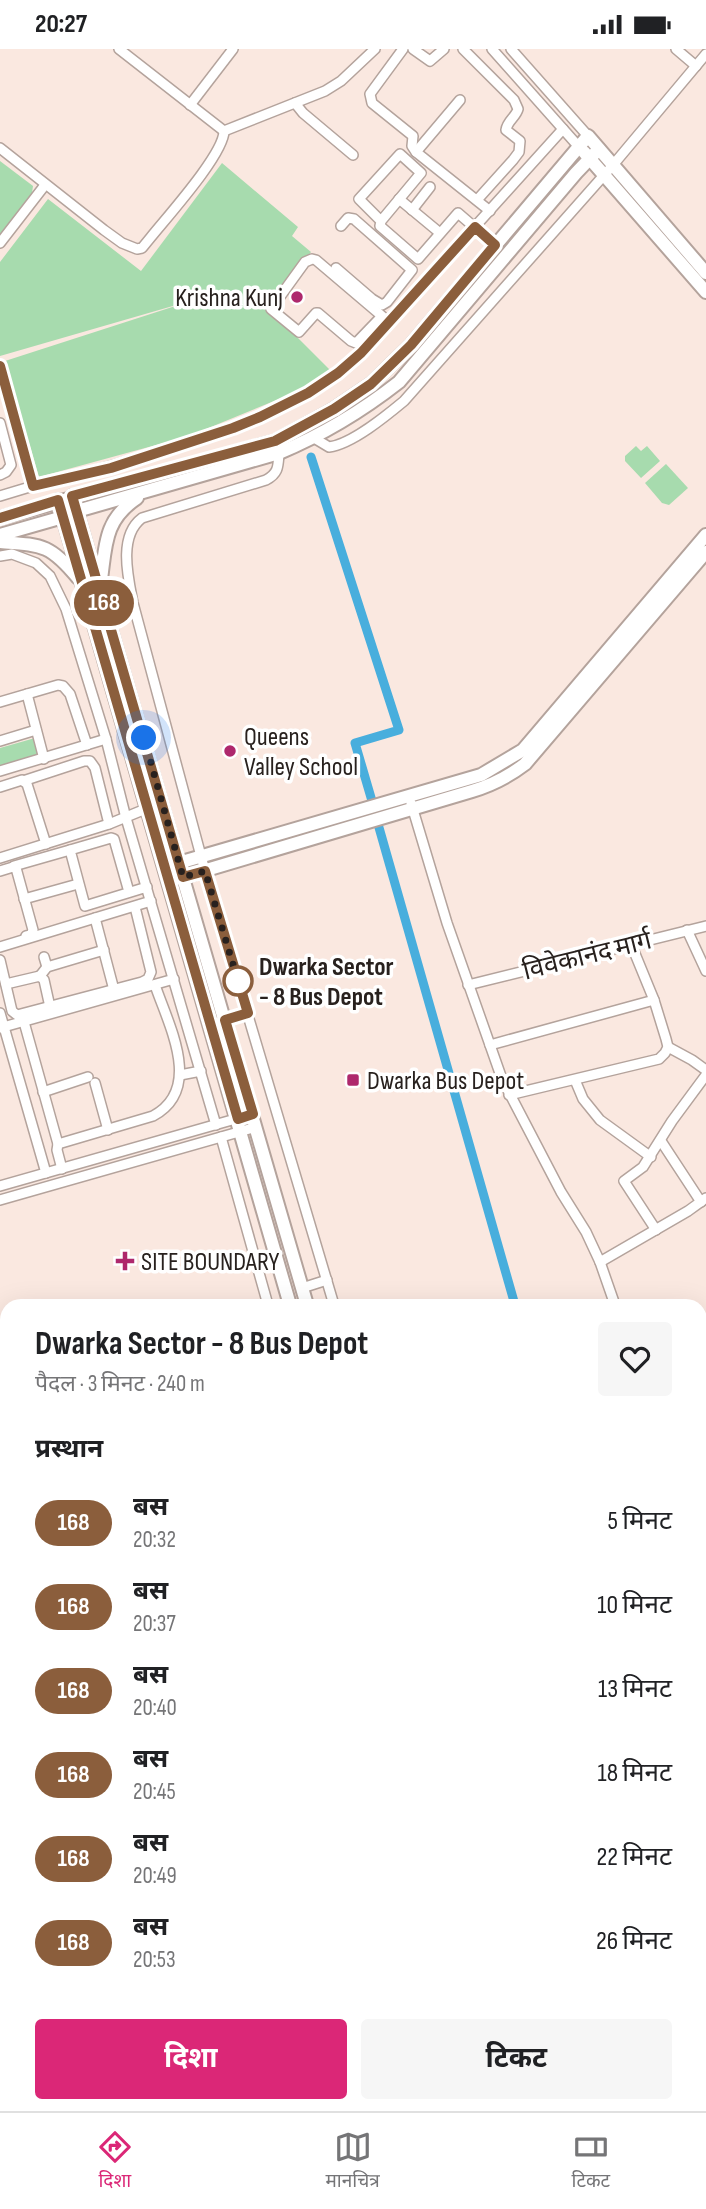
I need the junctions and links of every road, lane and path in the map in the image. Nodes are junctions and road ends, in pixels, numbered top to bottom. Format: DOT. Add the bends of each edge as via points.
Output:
graph roads {
  1 [pos="119,49"];
  2 [pos="233,49"];
  3 [pos="375,49"];
  4 [pos="403,49"];
  5 [pos="413,49"];
  6 [pos="444,49"];
  7 [pos="463,49"];
  8 [pos="492,49"];
  9 [pos="511,49"];
  10 [pos="676,49"];
  11 [pos="706,54"];
  12 [pos="505,63"];
  13 [pos="696,66"];
  14 [pos="490,77"];
  15 [pos="460,100"];
  16 [pos="295,103"];
  17 [pos="190,105"];
  18 [pos="563,129"];
  19 [pos="224,131"];
  20 [pos="588,136"];
  21 [pos="579,147"];
  22 [pos="0,148"];
  23 [pos="416,152"];
  24 [pos="594,154"];
  25 [pos="353,155"];
  26 [pos="613,165"];
  27 [pos="603,175"];
  28 [pos="45,185"];
  29 [pos="430,187"];
  30 [pos="399,199"];
  31 [pos="477,200"];
  32 [pos="412,210"];
  33 [pos="490,211"];
  34 [pos="381,221"];
  35 [pos="341,226"];
  36 [pos="475,227"];
  37 [pos="440,233"];
  38 [pos="0,243"];
  39 [pos="495,245"];
  40 [pos="336,268"];
  41 [pos="706,273"];
  42 [pos="706,292"];
  43 [pos="385,304"];
  44 [pos="396,314"];
  45 [pos="385,319"];
  46 [pos="0,366"];
  47 [pos="0,423"];
  48 [pos="314,438"];
  49 [pos="279,453"];
  50 [pos="0,475"];
  51 [pos="33,486"];
  52 [pos="146,492"];
  53 [pos="0,496"];
  54 [pos="72,496"];
  55 [pos="58,500"];
  56 [pos="77,511"];
  57 [pos="63,517"];
  58 [pos="0,518"];
  59 [pos="0,535"];
  60 [pos="706,535"];
  61 [pos="0,542"];
  62 [pos="706,552"];
  63 [pos="0,556"];
  64 [pos="82,584"];
  65 [pos="100,589"];
  66 [pos="27,694"];
  67 [pos="0,702"];
  68 [pos="36,730"];
  69 [pos="106,739"];
  70 [pos="0,741"];
  71 [pos="87,745"];
  72 [pos="44,759"];
  73 [pos="0,771"];
  74 [pos="23,781"];
  75 [pos="0,787"];
  76 [pos="411,802"];
  77 [pos="148,809"];
  78 [pos="126,818"];
  79 [pos="109,824"];
  80 [pos="46,844"];
  81 [pos="70,850"];
  82 [pos="201,855"];
  83 [pos="0,858"];
  84 [pos="180,862"];
  85 [pos="14,866"];
  86 [pos="164,867"];
  87 [pos="0,871"];
  88 [pos="205,871"];
  89 [pos="183,877"];
  90 [pos="169,882"];
  91 [pos="78,884"];
  92 [pos="147,887"];
  93 [pos="129,892"];
  94 [pos="24,899"];
  95 [pos="151,901"];
  96 [pos="135,907"];
  97 [pos="95,918"];
  98 [pos="706,926"];
  99 [pos="687,930"];
  100 [pos="631,944"];
  101 [pos="0,945"];
  102 [pos="104,950"];
  103 [pos="44,957"];
  104 [pos="0,960"];
  105 [pos="47,967"];
  106 [pos="706,971"];
  107 [pos="40,976"];
  108 [pos="174,979"];
  109 [pos="6,984"];
  110 [pos="155,985"];
  111 [pos="468,985"];
  112 [pos="114,989"];
  113 [pos="654,1000"];
  114 [pos="50,1007"];
  115 [pos="0,1013"];
  116 [pos="248,1013"];
  117 [pos="225,1020"];
  118 [pos="23,1022"];
  119 [pos="2,1028"];
  120 [pos="490,1045"];
  121 [pos="668,1047"];
  122 [pos="201,1070"];
  123 [pos="706,1073"];
  124 [pos="180,1075"];
  125 [pos="575,1080"];
  126 [pos="43,1089"];
  127 [pos="509,1095"];
  128 [pos="253,1114"];
  129 [pos="216,1125"];
  130 [pos="239,1125"];
  131 [pos="256,1127"];
  132 [pos="108,1130"];
  133 [pos="221,1137"];
  134 [pos="661,1141"];
  135 [pos="58,1144"];
  136 [pos="651,1157"];
  137 [pos="62,1168"];
  138 [pos="46,1173"];
  139 [pos="0,1186"];
  140 [pos="0,1200"];
  141 [pos="703,1200"];
  142 [pos="656,1230"];
  143 [pos="600,1262"];
  144 [pos="327,1280"];
  145 [pos="302,1288"];
  146 [pos="266,1299"];
  147 [pos="288,1299"];
  148 [pos="305,1299"];
  149 [pos="332,1299"];
  150 [pos="613,1299"];
  1 -- 17 [label="street"];
  2 -- 17 [label="street"];
  3 -- 16 [label="street" via="341,81"];
  4 -- 23 [label="street" via="370,97 374,106 413,136"];
  5 -- 6 [label="street" via="430,61"];
  7 -- 14 [label="street"];
  8 -- 12 [label="street"];
  9 -- 20 [label="street"];
  10 -- 13 [label="street"];
  11 -- 13 [label="street"];
  12 -- 14 [label="street"];
  12 -- 18 [label="street"];
  13 -- 26 [label="street"];
  14 -- 31 [label="street" via="517,104 517,114 506,129 521,146"];
  15 -- 23 [label="street"];
  16 -- 19 [label="street"];
  16 -- 25 [label="street"];
  17 -- 19 [label="street"];
  18 -- 21 [label="street"];
  18 -- 33 [label="street"];
  19 -- 28 [label="street" via="209,163 142,248 116,239"];
  20 -- 21 [label="main road"];
  20 -- 24 [label="main road"];
  21 -- 24 [label="main road"];
  21 -- 39 [label="main road"];
  22 -- 28 [label="street"];
  23 -- 31 [label="street"];
  24 -- 26 [label="main road"];
  24 -- 27 [label="main road"];
  24 -- 48 [label="main road" via="398,382"];
  26 -- 27 [label="street"];
  26 -- 41 [label="main road"];
  27 -- 42 [label="main road"];
  27 -- 48 [label="street" via="404,401 340,444 329,447"];
  28 -- 38 [label="street"];
  29 -- 32 [label="street"];
  30 -- 32 [label="street"];
  30 -- 34 [label="street"];
  30 -- 34 [label="street" via="421,173 400,153 359,199"];
  31 -- 33 [label="street"];
  32 -- 37 [label="street"];
  33 -- 36 [label="street"];
  34 -- 37 [label="street" via="380,225 418,259"];
  35 -- 43 [label="street" via="348,218 354,219 411,268 411,274"];
  36 -- 37 [label="street" via="458,213"];
  36 -- 39 [label="street"];
  36 -- 44 [label="street"];
  39 -- 54 [label="main road" via="411,345 371,384 334,409 275,441"];
  40 -- 43 [label="street" via="372,299"];
  43 -- 44 [label="street"];
  44 -- 45 [label="street"];
  45 -- 45 [label="street" via="312,259 305,262 271,309 299,332 318,313 356,343"];
  45 -- 51 [label="street" via="361,353 338,373 260,417 111,468"];
  46 -- 51 [label="street"];
  47 -- 50 [label="street" via="11,465"];
  48 -- 49 [label="main road"];
  49 -- 52 [label="main road"];
  49 -- 82 [label="street" via="274,476 142,518 130,535 127,562 133,603"];
  51 -- 53 [label="street"];
  52 -- 56 [label="main road"];
  52 -- 65 [label="main road" via="112,521"];
  54 -- 55 [label="main road"];
  54 -- 56 [label="main road"];
  55 -- 57 [label="main road"];
  55 -- 58 [label="main road"];
  56 -- 57 [label="main road"];
  56 -- 65 [label="main road"];
  57 -- 59 [label="main road"];
  57 -- 64 [label="main road"];
  60 -- 76 [label="main road" via="523,750 481,775"];
  61 -- 64 [label="main road" via="49,550"];
  62 -- 76 [label="main road" via="525,764 496,783"];
  63 -- 69 [label="street" via="23,557 50,576 66,609"];
  64 -- 77 [label="main road"];
  65 -- 84 [label="main road"];
  66 -- 67 [label="street"];
  66 -- 68 [label="street"];
  66 -- 71 [label="street" via="66,687"];
  68 -- 70 [label="street"];
  68 -- 72 [label="street"];
  69 -- 71 [label="street"];
  69 -- 78 [label="street"];
  71 -- 72 [label="street"];
  72 -- 73 [label="street"];
  74 -- 75 [label="street"];
  74 -- 79 [label="street" via="90,761"];
  74 -- 80 [label="street"];
  76 -- 82 [label="main road"];
  76 -- 88 [label="main road"];
  76 -- 111 [label="street"];
  77 -- 78 [label="street"];
  77 -- 86 [label="main road"];
  78 -- 79 [label="street"];
  78 -- 92 [label="street"];
  79 -- 80 [label="street"];
  80 -- 83 [label="street"];
  81 -- 85 [label="street"];
  81 -- 91 [label="street"];
  81 -- 93 [label="street" via="114,839"];
  82 -- 84 [label="main road"];
  82 -- 88 [label="street"];
  84 -- 86 [label="main road"];
  84 -- 89 [label="main road"];
  85 -- 87 [label="street"];
  85 -- 94 [label="street"];
  86 -- 90 [label="main road"];
  88 -- 89 [label="main road"];
  88 -- 116 [label="street"];
  89 -- 90 [label="main road"];
  89 -- 117 [label="main road"];
  90 -- 130 [label="main road"];
  91 -- 93 [label="street" via="87,906"];
  91 -- 94 [label="street"];
  92 -- 93 [label="street"];
  92 -- 95 [label="street"];
  94 -- 101 [label="street" via="33,934"];
  95 -- 96 [label="street"];
  95 -- 108 [label="street"];
  96 -- 97 [label="street"];
  96 -- 112 [label="street" via="151,972 142,982"];
  97 -- 101 [label="street"];
  97 -- 102 [label="street"];
  98 -- 99 [label="street, विवेकानंद मार्ग"];
  99 -- 100 [label="street, विवेकानंद मार्ग"];
  99 -- 106 [label="street"];
  100 -- 111 [label="street, विवेकानंद मार्ग"];
  100 -- 113 [label="street"];
  102 -- 105 [label="street"];
  102 -- 112 [label="street"];
  103 -- 105 [label="street"];
  104 -- 109 [label="street"];
  105 -- 107 [label="street"];
  107 -- 109 [label="street"];
  107 -- 114 [label="street"];
  108 -- 110 [label="street"];
  108 -- 122 [label="street"];
  109 -- 114 [label="street" via="15,1014"];
  110 -- 118 [label="street"];
  110 -- 124 [label="street" via="176,1047"];
  111 -- 120 [label="street"];
  112 -- 114 [label="street"];
  113 -- 120 [label="street"];
  113 -- 121 [label="street"];
  115 -- 119 [label="street"];
  116 -- 117 [label="street"];
  116 -- 144 [label="street"];
  117 -- 128 [label="main road"];
  118 -- 119 [label="street"];
  118 -- 126 [label="street"];
  119 -- 138 [label="street"];
  120 -- 127 [label="street"];
  121 -- 123 [label="street"];
  121 -- 125 [label="street" via="659,1059"];
  122 -- 124 [label="street"];
  122 -- 129 [label="street"];
  123 -- 134 [label="street"];
  124 -- 132 [label="street" via="160,1111"];
  125 -- 127 [label="street"];
  125 -- 136 [label="street" via="600,1120"];
  126 -- 132 [label="street" via="89,1078"];
  126 -- 135 [label="street"];
  127 -- 143 [label="street"];
  128 -- 130 [label="street"];
  128 -- 131 [label="main road"];
  129 -- 130 [label="street"];
  129 -- 137 [label="street"];
  130 -- 131 [label="street"];
  130 -- 133 [label="street"];
  130 -- 147 [label="main road"];
  131 -- 145 [label="main road"];
  132 -- 135 [label="street"];
  133 -- 140 [label="street"];
  133 -- 146 [label="street"];
  134 -- 136 [label="street"];
  134 -- 141 [label="street"];
  135 -- 137 [label="street"];
  136 -- 142 [label="street" via="624,1181"];
  137 -- 138 [label="street"];
  138 -- 139 [label="street"];
  141 -- 142 [label="street"];
  142 -- 143 [label="street"];
  143 -- 150 [label="street"];
  144 -- 145 [label="street"];
  144 -- 149 [label="street"];
  145 -- 148 [label="main road"];
}
